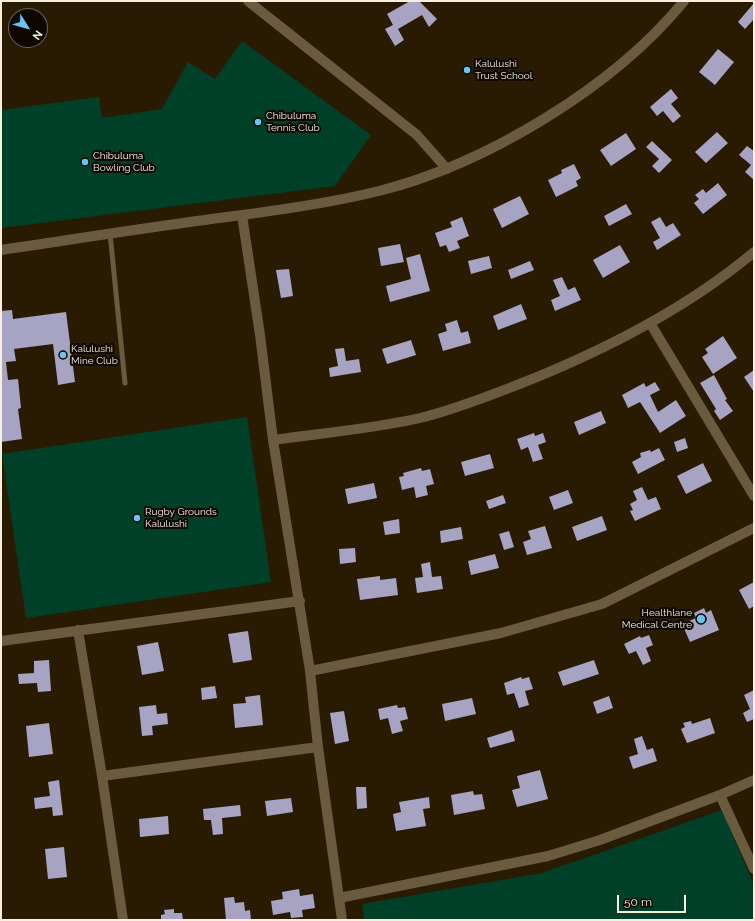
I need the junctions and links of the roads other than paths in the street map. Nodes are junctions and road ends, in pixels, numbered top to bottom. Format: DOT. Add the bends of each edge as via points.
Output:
graph roads {
  1 [pos="248,1"];
  2 [pos="684,1"];
  3 [pos="447,169"];
  4 [pos="242,215"];
  5 [pos="110,233"];
  6 [pos="1,250"];
  7 [pos="754,252"];
  8 [pos="650,323"];
  9 [pos="125,383"];
  10 [pos="273,440"];
  11 [pos="754,496"];
  12 [pos="754,528"];
  13 [pos="300,600"];
  14 [pos="78,630"];
  15 [pos="1,641"];
  16 [pos="310,671"];
  17 [pos="318,747"];
  18 [pos="102,776"];
  19 [pos="754,780"];
  20 [pos="720,795"];
  21 [pos="754,869"];
  22 [pos="339,898"];
  23 [pos="123,920"];
  24 [pos="342,920"];
  1 -- 3 [label="street" via="417,135"];
  2 -- 3 [label="street" via="671,17 627,58 588,90 531,126"];
  3 -- 4 [label="street" via="380,191 317,204"];
  4 -- 5 [label="street"];
  4 -- 10 [label="street"];
  5 -- 6 [label="street"];
  5 -- 9 [label="lane"];
  7 -- 8 [label="street" via="730,272"];
  8 -- 10 [label="street" via="568,365 484,398 420,418"];
  8 -- 11 [label="street"];
  10 -- 13 [label="street"];
  12 -- 16 [label="street" via="602,604 501,633"];
  13 -- 14 [label="street"];
  13 -- 16 [label="street"];
  14 -- 15 [label="street"];
  14 -- 18 [label="street"];
  16 -- 17 [label="street"];
  17 -- 18 [label="street"];
  17 -- 22 [label="street"];
  18 -- 23 [label="street"];
  19 -- 20 [label="street"];
  20 -- 21 [label="street"];
  20 -- 22 [label="street" via="600,840 548,856"];
  22 -- 24 [label="street"];
}
